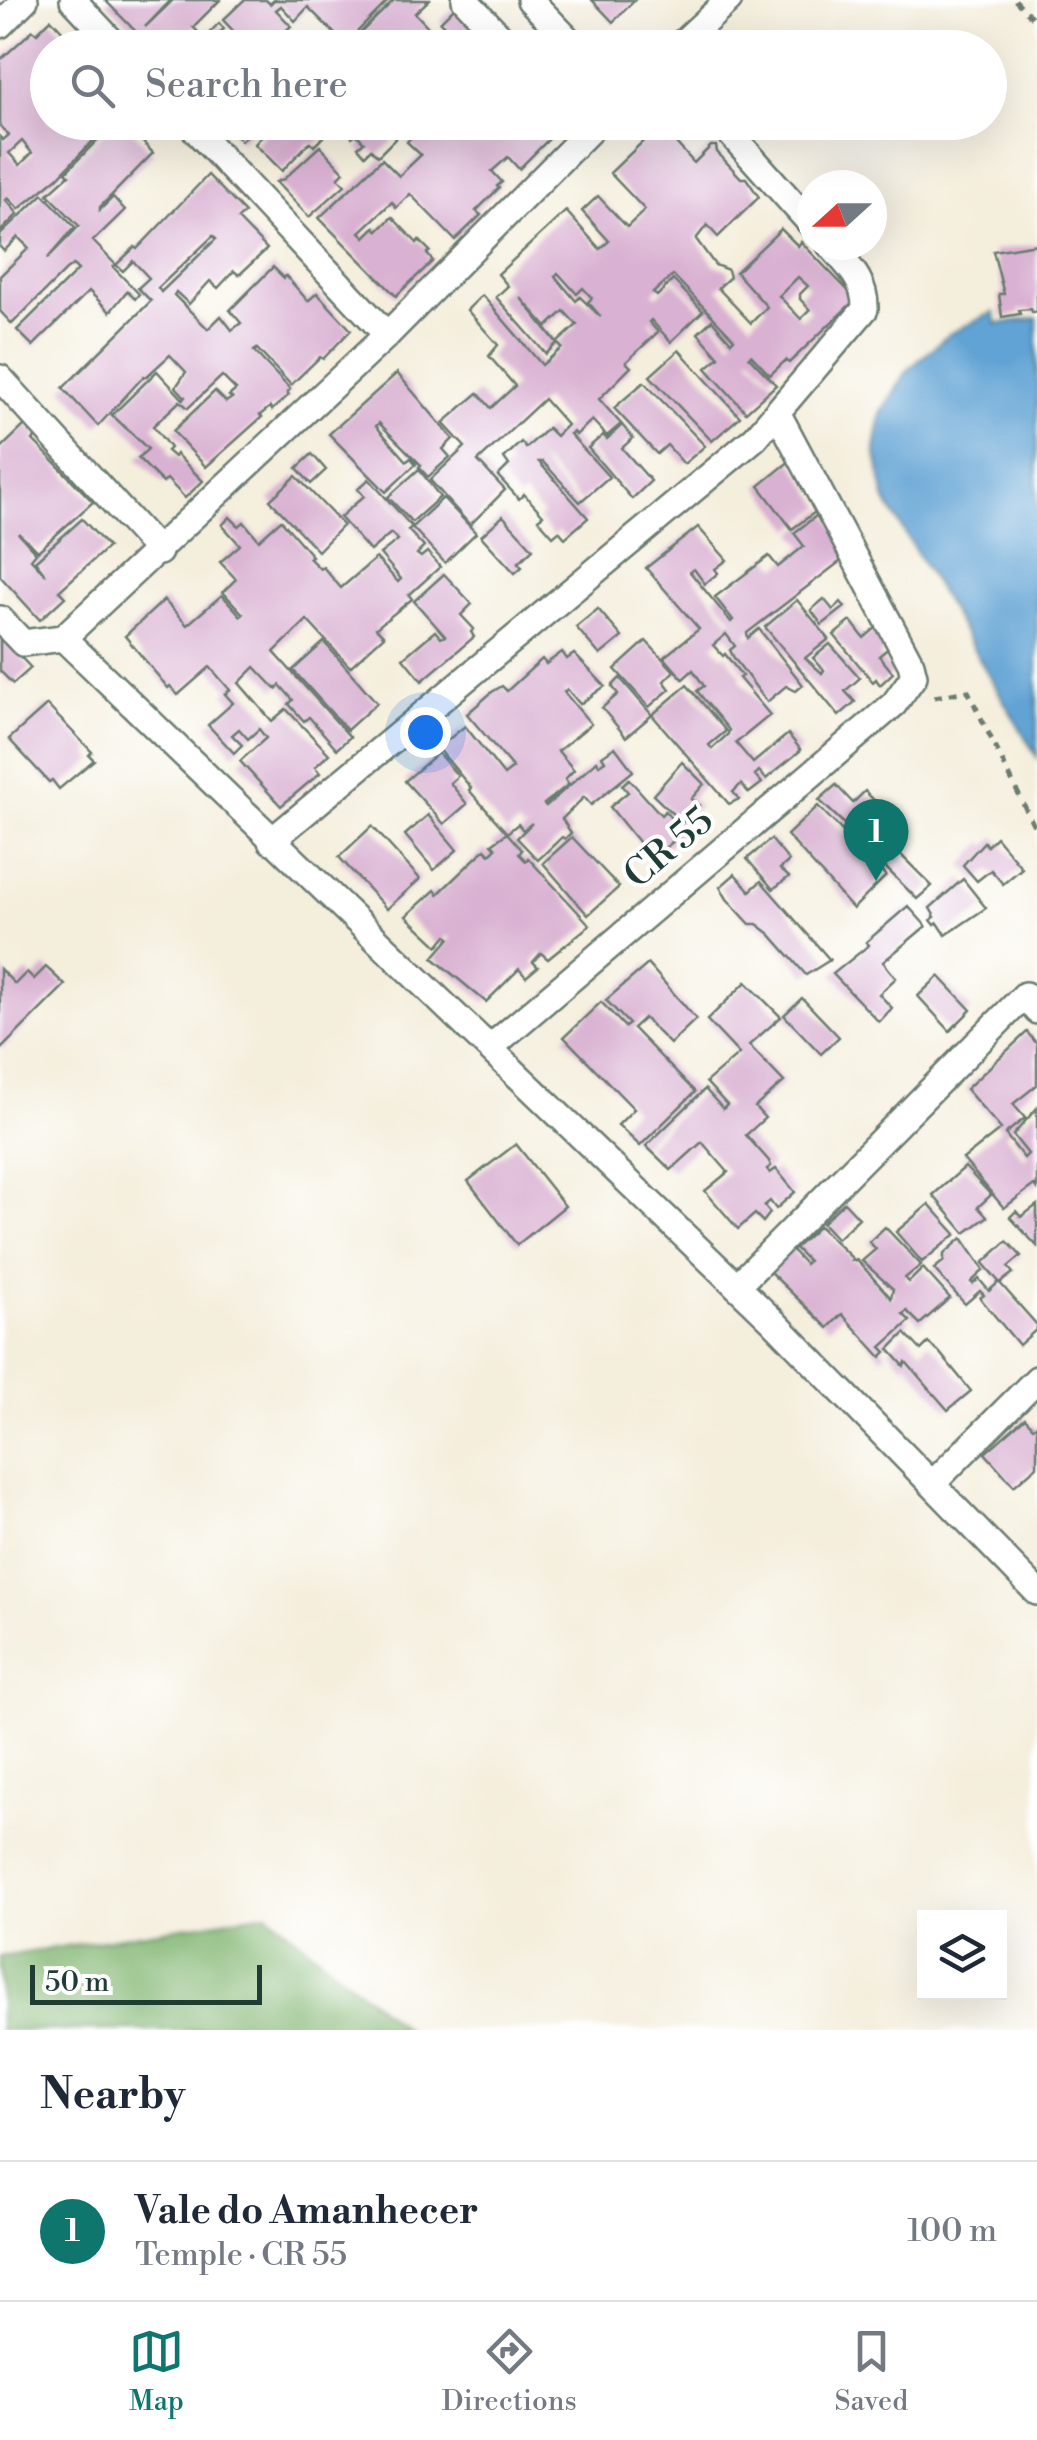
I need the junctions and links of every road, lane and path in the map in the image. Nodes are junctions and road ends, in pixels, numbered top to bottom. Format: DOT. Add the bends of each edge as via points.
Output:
graph roads {
  1 [pos="25,0"];
  2 [pos="73,0"];
  3 [pos="466,0"];
  4 [pos="530,0"];
  5 [pos="729,0"];
  6 [pos="1015,0"];
  7 [pos="1037,23"];
  8 [pos="0,25"];
  9 [pos="101,30"];
  10 [pos="494,30"];
  11 [pos="559,30"];
  12 [pos="696,30"];
  13 [pos="205,140"];
  14 [pos="576,140"];
  15 [pos="736,140"];
  16 [pos="797,209"];
  17 [pos="843,260"];
  18 [pos="387,335"];
  19 [pos="0,378"];
  20 [pos="777,412"];
  21 [pos="159,552"];
  22 [pos="0,619"];
  23 [pos="64,638"];
  24 [pos="894,704"];
  25 [pos="1037,832"];
  26 [pos="271,842"];
  27 [pos="1037,1011"];
  28 [pos="491,1046"];
  29 [pos="737,1286"];
  30 [pos="1037,1379"];
  31 [pos="932,1484"];
  32 [pos="1037,1592"];
  1 -- 8 [label="street"];
  2 -- 9 [label="street"];
  3 -- 10 [label="street"];
  4 -- 11 [label="street"];
  5 -- 12 [label="street"];
  6 -- 7 [label="path"];
  13 -- 18 [label="street"];
  14 -- 18 [label="street"];
  15 -- 16 [label="street"];
  17 -- 20 [label="street" via="858,277 865,309"];
  18 -- 21 [label="street"];
  19 -- 21 [label="street"];
  20 -- 24 [label="street" via="911,664 914,676"];
  20 -- 26 [label="street" via="755,438"];
  21 -- 23 [label="street"];
  22 -- 23 [label="street" via="23,643"];
  23 -- 26 [label="street"];
  24 -- 25 [label="path" via="968,691"];
  24 -- 28 [label="street, CR 55"];
  26 -- 28 [label="street"];
  27 -- 29 [label="street" via="1025,996"];
  28 -- 29 [label="street"];
  29 -- 31 [label="street"];
  30 -- 31 [label="street"];
  31 -- 32 [label="street"];
}
